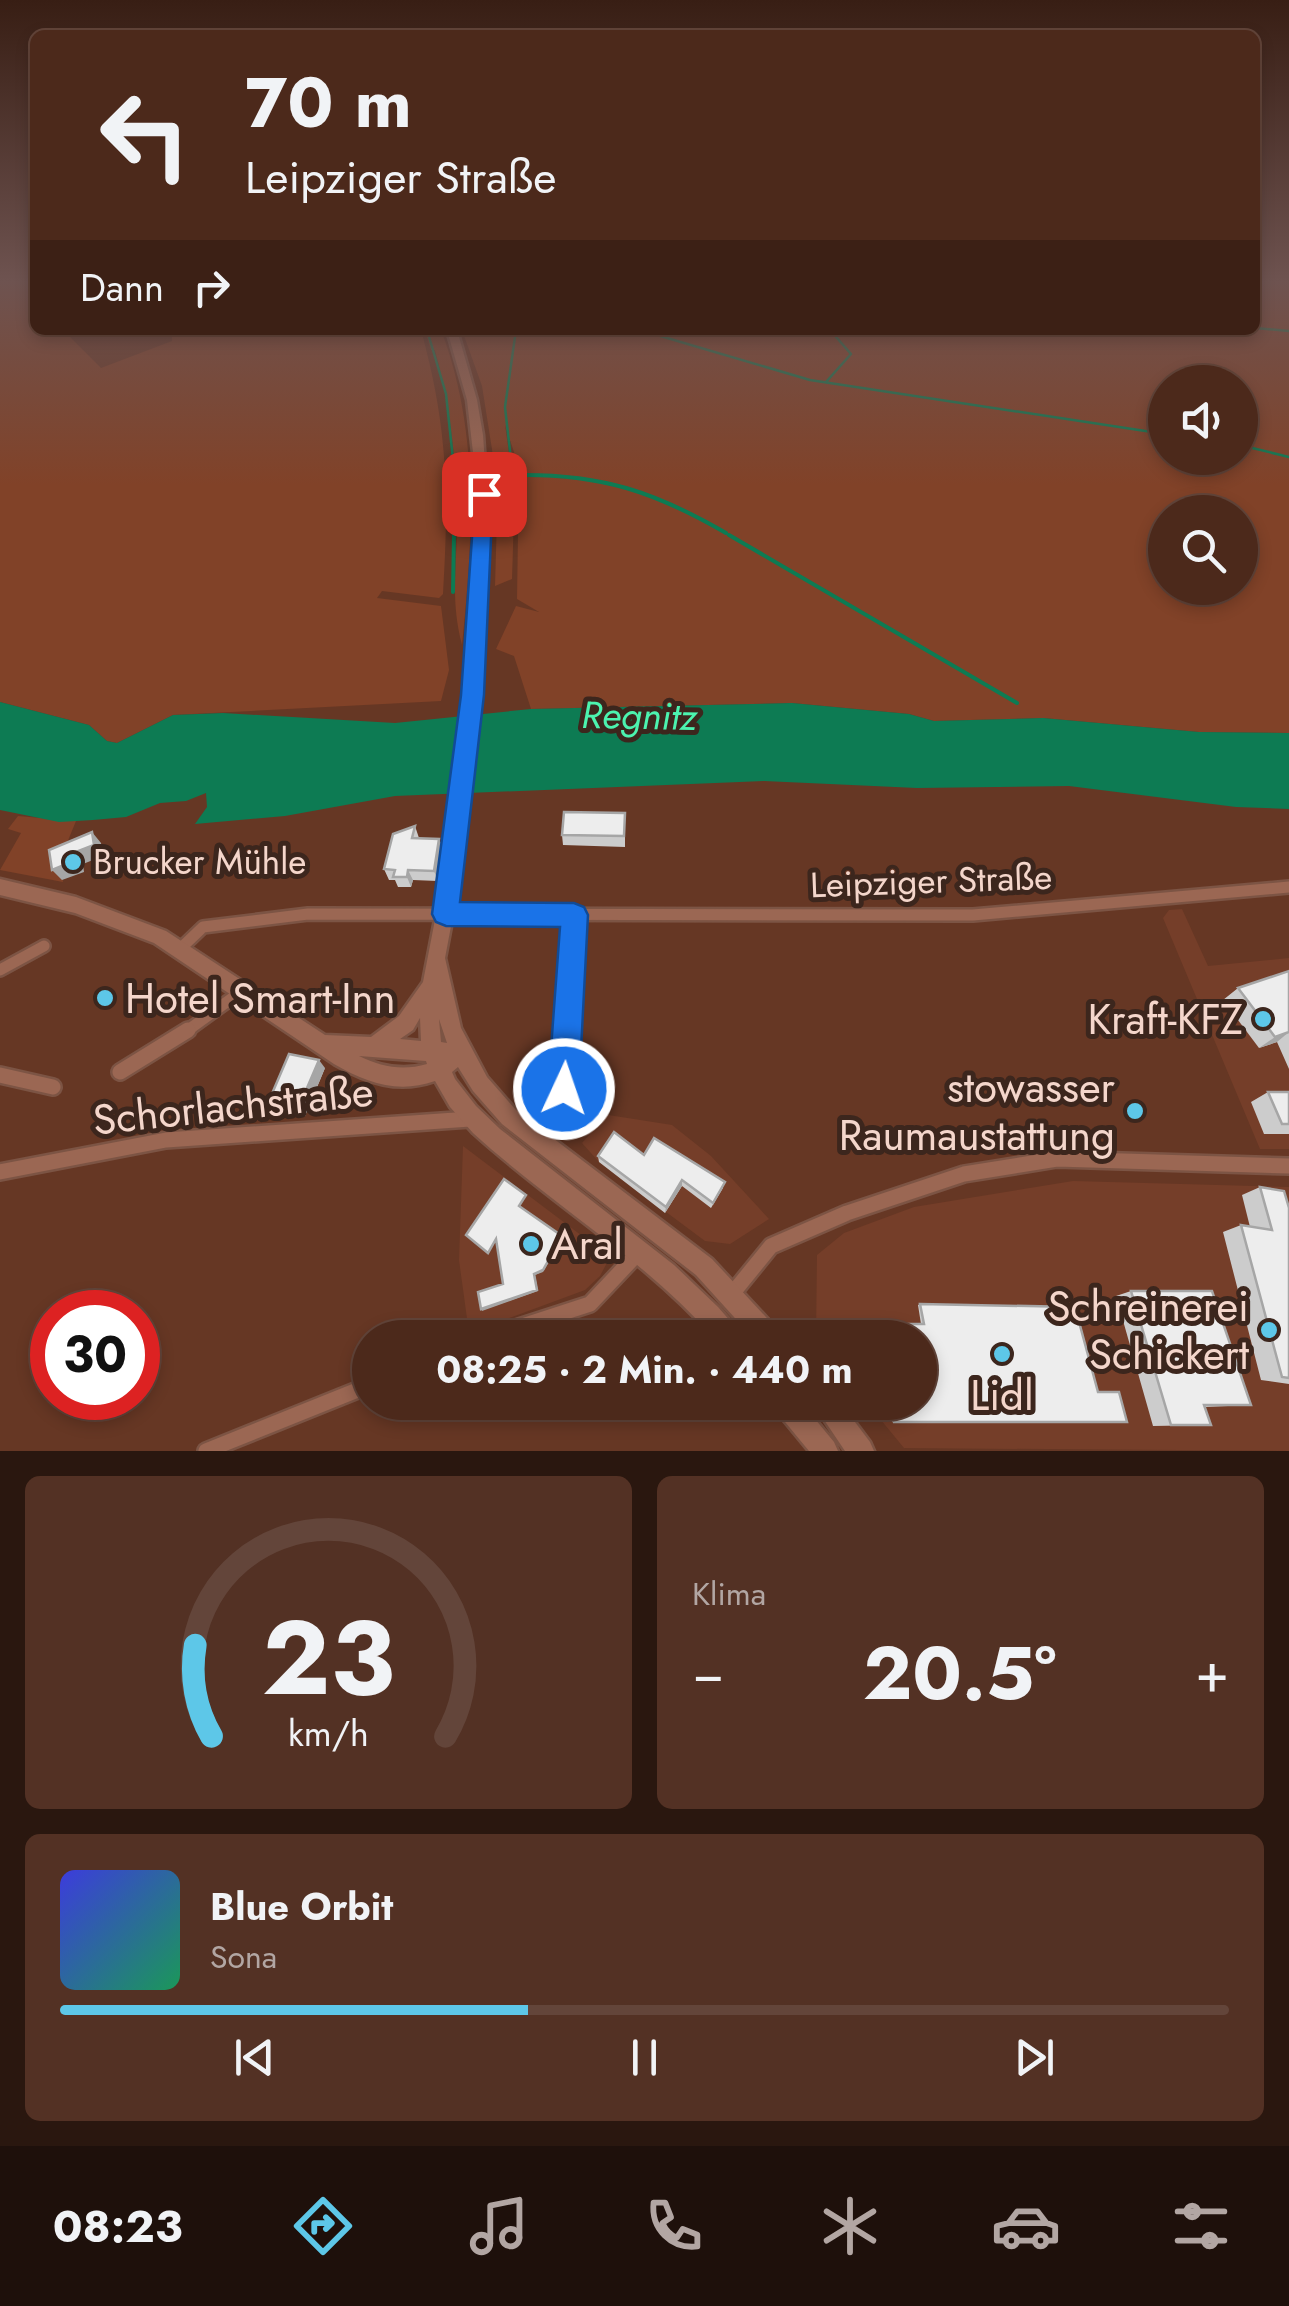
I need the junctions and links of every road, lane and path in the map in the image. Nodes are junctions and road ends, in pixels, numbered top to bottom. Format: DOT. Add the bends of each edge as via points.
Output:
graph roads {
  1 [pos="458,349"];
  2 [pos="0,887"];
  3 [pos="1289,887"];
  4 [pos="446,914"];
  5 [pos="574,915"];
  6 [pos="44,946"];
  7 [pos="180,950"];
  8 [pos="438,950"];
  9 [pos="0,970"];
  10 [pos="428,985"];
  11 [pos="243,990"];
  12 [pos="323,1043"];
  13 [pos="371,1048"];
  14 [pos="459,1054"];
  15 [pos="437,1061"];
  16 [pos="120,1072"];
  17 [pos="0,1076"];
  18 [pos="54,1088"];
  19 [pos="564,1089"];
  20 [pos="474,1119"];
  21 [pos="1289,1166"];
  22 [pos="0,1172"];
  23 [pos="640,1252"];
  24 [pos="732,1294"];
  25 [pos="541,1320"];
  26 [pos="715,1320"];
  27 [pos="754,1320"];
  28 [pos="352,1391"];
  29 [pos="799,1420"];
  30 [pos="838,1420"];
  31 [pos="206,1451"];
  32 [pos="825,1451"];
  33 [pos="861,1451"];
  1 -- 4 [label="main road" via="477,414 484,520 471,712"];
  2 -- 7 [label="main road" via="128,922"];
  3 -- 5 [label="street, Leipziger Straße" via="972,915"];
  4 -- 5 [label="street, Leipziger Straße"];
  4 -- 7 [label="street, Leipziger Straße" via="308,914 216,924 195,932"];
  4 -- 8 [label="main road"];
  5 -- 19 [label="street"];
  6 -- 9 [label="street"];
  7 -- 11 [label="main road"];
  8 -- 10 [label="main road"];
  8 -- 14 [label="main road"];
  10 -- 13 [label="main road" via="406,1023"];
  10 -- 15 [label="main road"];
  11 -- 12 [label="main road"];
  11 -- 16 [label="street"];
  12 -- 13 [label="main road"];
  12 -- 15 [label="main road" via="389,1079 415,1079"];
  13 -- 15 [label="main road"];
  14 -- 15 [label="main road"];
  14 -- 24 [label="main road" via="509,1117"];
  15 -- 20 [label="main road"];
  17 -- 18 [label="street"];
  20 -- 22 [label="street, Schorlachstraße" via="166,1140"];
  20 -- 23 [label="main road"];
  21 -- 24 [label="street" via="1057,1158 964,1174 847,1212 771,1246"];
  23 -- 25 [label="street" via="590,1304"];
  23 -- 26 [label="main road"];
  24 -- 27 [label="main road"];
  28 -- 31 [label="street"];
  29 -- 32 [label="main road"];
  30 -- 33 [label="main road"];
}
